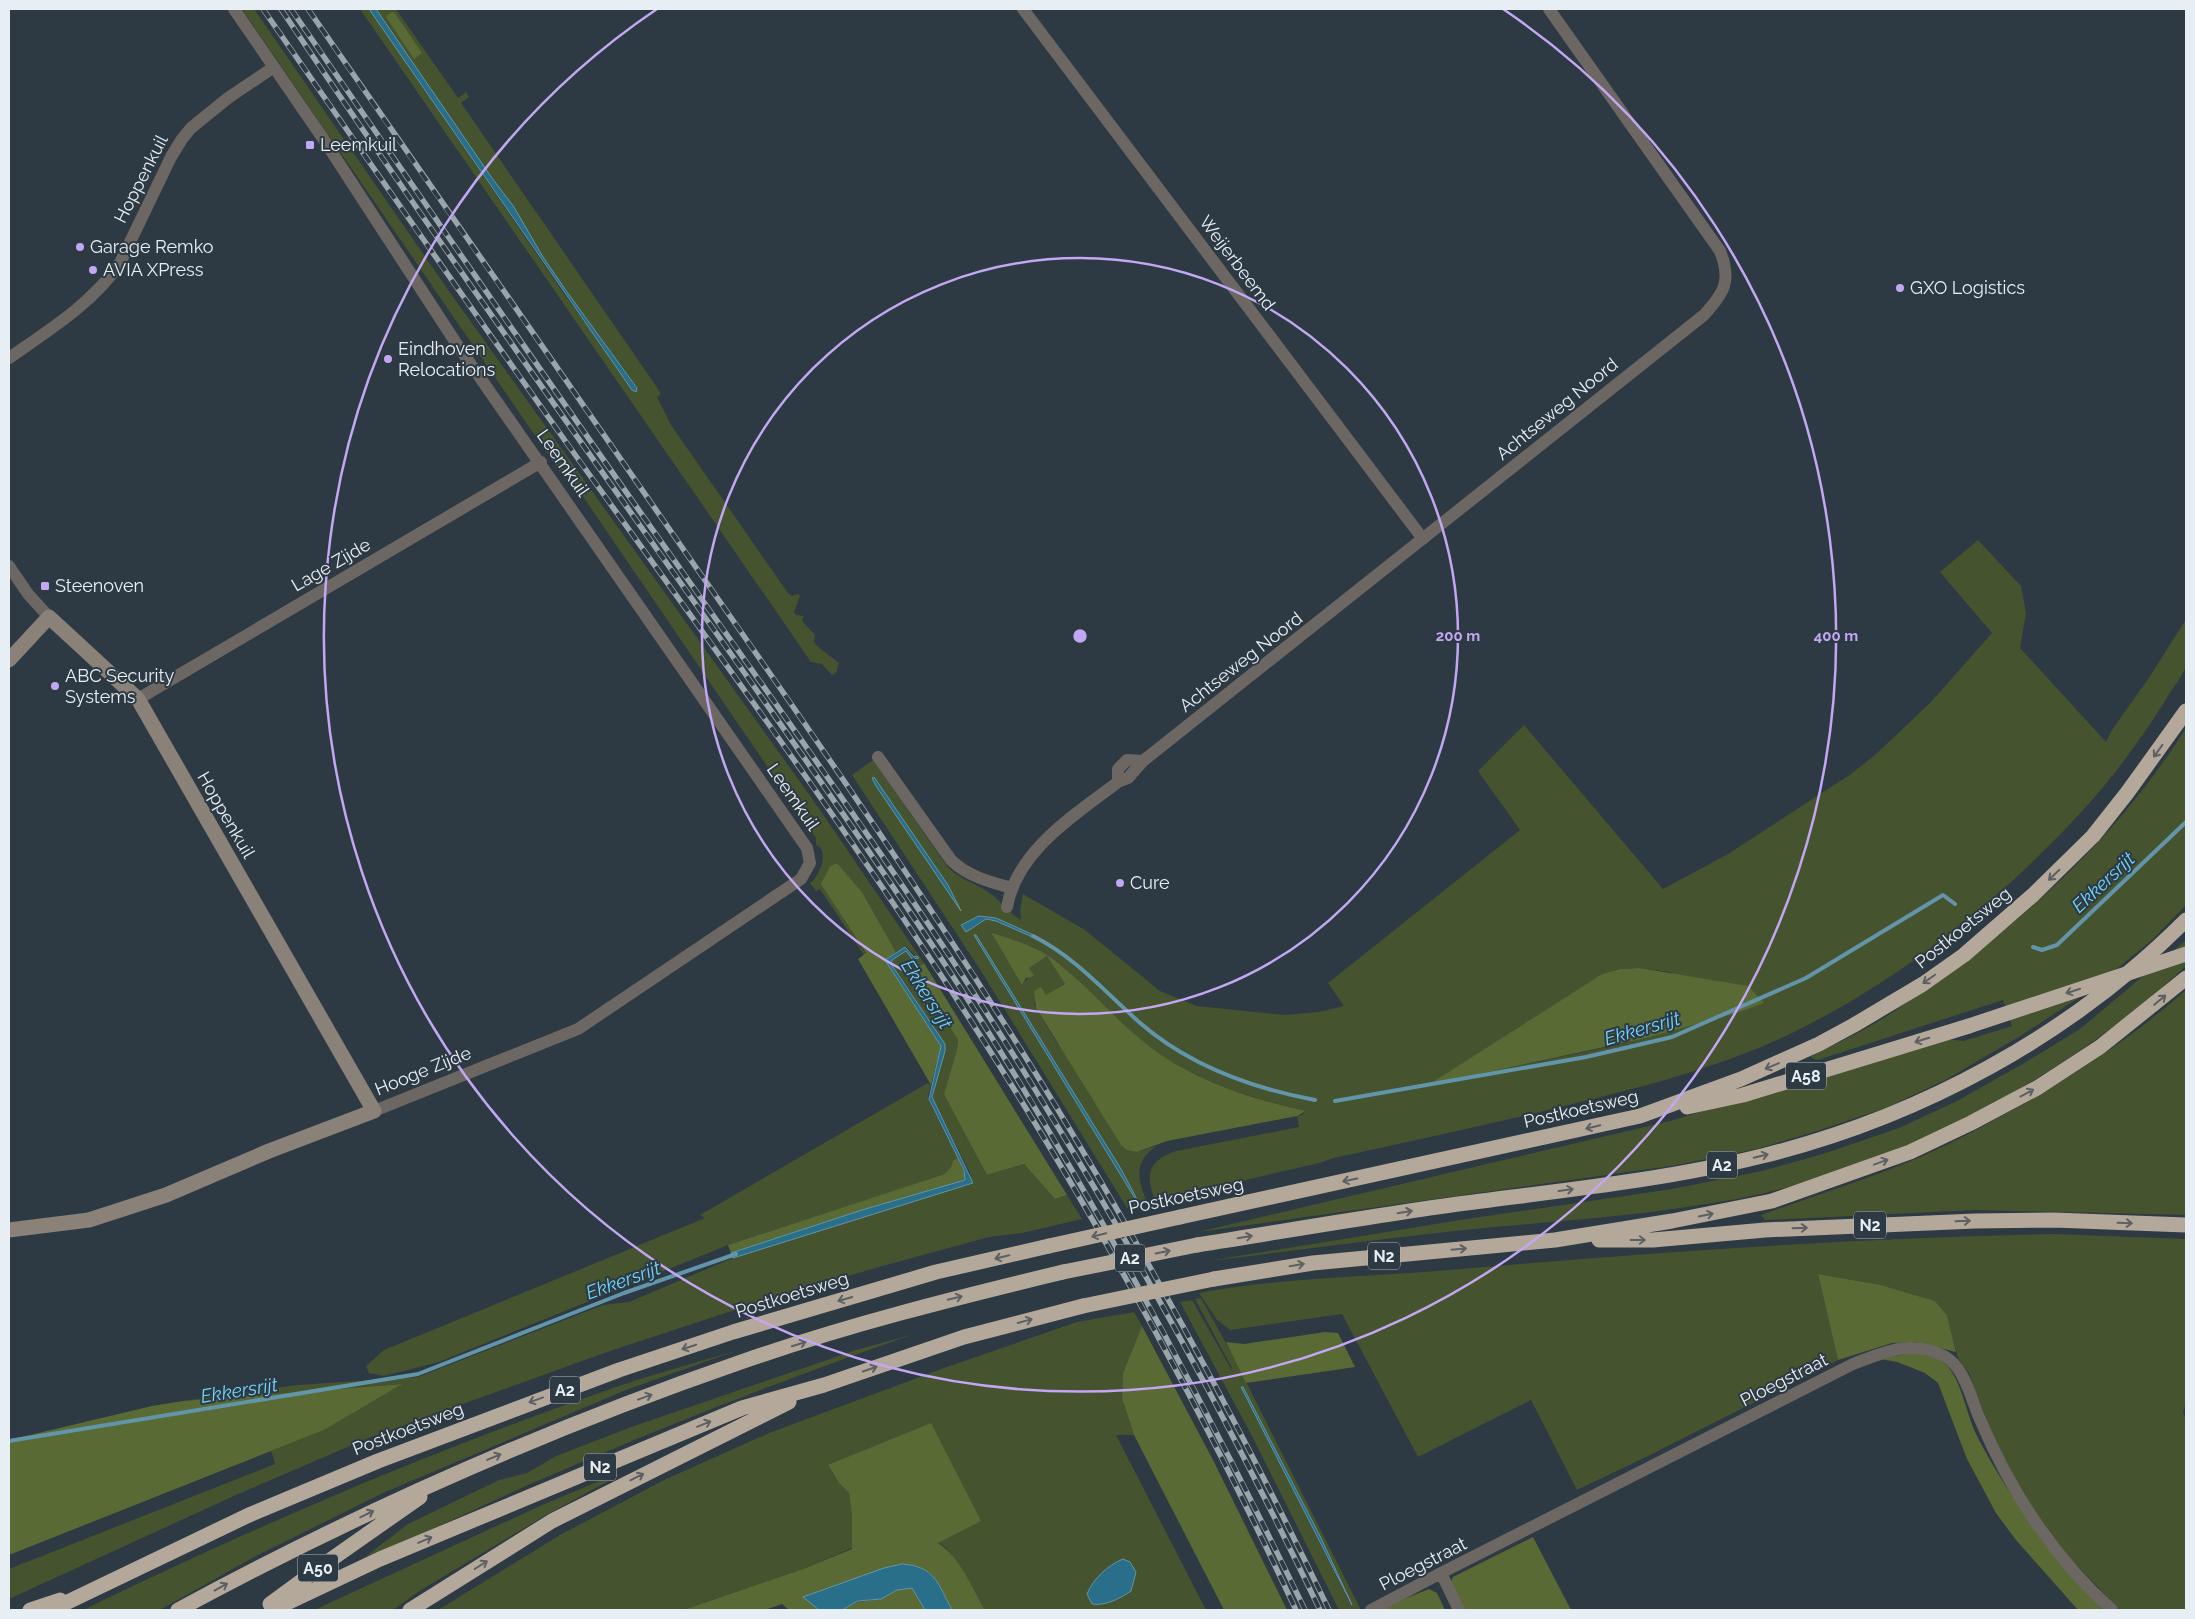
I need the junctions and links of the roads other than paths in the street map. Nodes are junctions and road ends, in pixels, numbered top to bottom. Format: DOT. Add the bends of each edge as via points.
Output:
graph roads {
  1 [pos="234,9"];
  2 [pos="1023,9"];
  3 [pos="1548,9"];
  4 [pos="274,67"];
  5 [pos="9,358"];
  6 [pos="541,462"];
  7 [pos="1423,539"];
  8 [pos="9,566"];
  9 [pos="49,617"];
  10 [pos="9,660"];
  11 [pos="138,699"];
  12 [pos="2186,711"];
  13 [pos="878,757"];
  14 [pos="810,864"];
  15 [pos="1012,888"];
  16 [pos="1006,907"];
  17 [pos="2186,920"];
  18 [pos="2186,954"];
  19 [pos="2186,978"];
  20 [pos="374,1111"];
  21 [pos="1640,1116"];
  22 [pos="2186,1225"];
  23 [pos="9,1230"];
  24 [pos="1555,1240"];
  25 [pos="824,1385"];
  26 [pos="450,1477"];
  27 [pos="1441,1573"];
  28 [pos="100,1586"];
  29 [pos="30,1610"];
  30 [pos="51,1610"];
  31 [pos="178,1610"];
  32 [pos="264,1610"];
  33 [pos="272,1610"];
  34 [pos="410,1610"];
  35 [pos="1371,1610"];
  36 [pos="1459,1610"];
  37 [pos="2112,1610"];
  1 -- 4 [label="street, Leemkuil"];
  2 -- 7 [label="street, Weijerbeemd"];
  3 -- 7 [label="street, Achtseweg Noord" via="1720,251 1726,273 1724,290 1704,315"];
  4 -- 5 [label="street, Hoppenkuil" via="191,128 171,157 120,263 110,276 83,304"];
  4 -- 6 [label="street, Leemkuil" via="456,343"];
  6 -- 11 [label="street, Lage Zijde"];
  6 -- 14 [label="street, Leemkuil" via="807,848"];
  7 -- 15 [label="street, Achtseweg Noord" via="1143,761 1128,778 1118,782 1076,815 1034,852"];
  8 -- 9 [label="street, Hoppenkuil"];
  9 -- 10 [label="street"];
  9 -- 11 [label="street, Hoppenkuil"];
  11 -- 20 [label="street, Hoppenkuil"];
  12 -- 21 [label="highway, Postkoetsweg / A2, one-way" via="2093,836 1964,955 1923,984 1819,1044 1741,1079"];
  13 -- 15 [label="street" via="961,870"];
  14 -- 20 [label="street, Hooge Zijde" via="800,879 578,1029"];
  15 -- 16 [label="street, Achtseweg Noord"];
  26 -- 17 [label="highway, A2, one-way, bridge" via="633,1401 743,1361 951,1299 1197,1245 1458,1204 1672,1175 1760,1157 1820,1140 1951,1088 2021,1049 2069,1019 2164,942"];
  18 -- 21 [label="highway, A58, one-way, bridge" via="1743,1095"];
  24 -- 19 [label="highway, N2, one-way" via="1772,1201 1910,1152 2037,1088 2100,1047"];
  20 -- 23 [label="street, Hooge Zijde" via="166,1195 88,1220"];
  21 -- 28 [label="highway, Postkoetsweg / A2, one-way, bridge" via="936,1272 733,1332 619,1370 368,1464 249,1515"];
  24 -- 22 [label="highway, N2, one-way" via="1653,1240 1765,1230 1975,1221"];
  25 -- 24 [label="highway, N2, one-way, bridge" via="964,1337 1082,1306 1214,1279 1314,1263"];
  33 -- 25 [label="highway, N2, one-way" via="380,1559 742,1408"];
  34 -- 25 [label="highway, one-way" via="552,1521"];
  31 -- 26 [label="highway, A2, one-way" via="262,1565"];
  26 -- 32 [label="highway, A50"];
  27 -- 35 [label="street, Ploegstraat"];
  27 -- 36 [label="street"];
  27 -- 37 [label="street, Ploegstraat" via="1853,1364 1891,1349 1914,1346 1944,1356 1953,1363 1963,1378 1998,1461 2018,1498 2053,1548"];
  28 -- 29 [label="highway, Postkoetsweg / A2"];
  28 -- 30 [label="highway, Postkoetsweg"];
}
